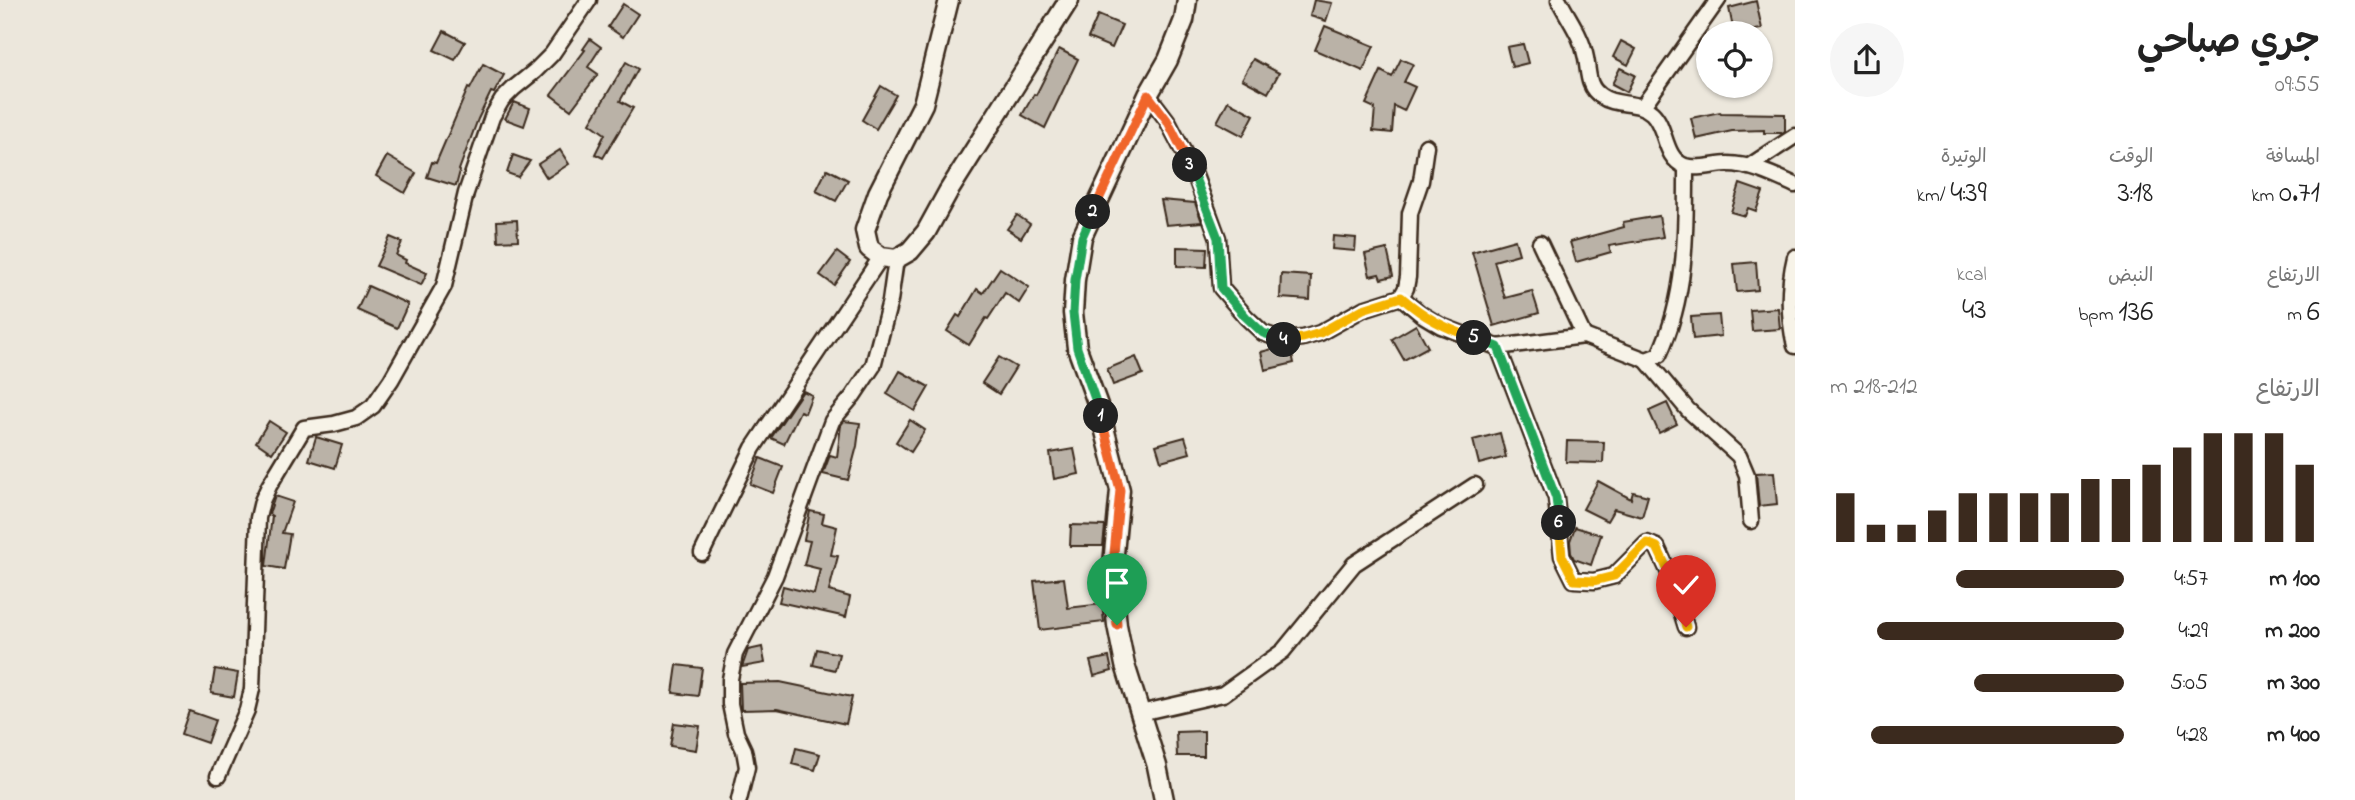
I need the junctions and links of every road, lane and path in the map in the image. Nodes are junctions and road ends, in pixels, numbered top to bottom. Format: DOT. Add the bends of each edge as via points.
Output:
graph roads {
  1 [pos="589,0"];
  2 [pos="949,0"];
  3 [pos="1069,0"];
  4 [pos="1187,0"];
  5 [pos="1559,0"];
  6 [pos="1718,0"];
  7 [pos="1148,95"];
  8 [pos="1643,106"];
  9 [pos="1795,136"];
  10 [pos="1426,146"];
  11 [pos="1686,167"];
  12 [pos="1748,167"];
  13 [pos="1795,185"];
  14 [pos="1539,243"];
  15 [pos="1795,257"];
  16 [pos="889,258"];
  17 [pos="1401,297"];
  18 [pos="1584,337"];
  19 [pos="1795,346"];
  20 [pos="1498,347"];
  21 [pos="1646,360"];
  22 [pos="1475,485"];
  23 [pos="1751,521"];
  24 [pos="702,553"];
  25 [pos="1686,627"];
  26 [pos="1140,713"];
  27 [pos="218,776"];
  28 [pos="739,800"];
  29 [pos="1164,800"];
  1 -- 27 [label="street" via="552,54 508,94 492,117 466,192 444,286 391,380 373,406 356,418 304,428 262,501 252,689"];
  2 -- 16 [label="street" via="923,104 878,193 865,230 869,248"];
  3 -- 16 [label="street" via="926,232 910,251"];
  4 -- 7 [label="street" via="1168,60"];
  5 -- 8 [label="street" via="1579,33 1589,83 1611,102"];
  6 -- 8 [label="street"];
  7 -- 17 [label="street" via="1193,170 1218,238 1221,288 1263,333 1283,340 1303,338 1363,309"];
  7 -- 26 [label="street" via="1082,237 1073,313 1077,348 1099,408 1120,490 1112,575 1125,665"];
  8 -- 11 [label="street" via="1653,113 1675,159"];
  9 -- 12 [label="street"];
  10 -- 17 [label="street" via="1410,213 1408,276"];
  11 -- 12 [label="street"];
  11 -- 21 [label="street" via="1682,282 1666,340 1659,355"];
  12 -- 13 [label="street"];
  14 -- 18 [label="street"];
  15 -- 19 [label="street" via="1790,318"];
  16 -- 24 [label="street" via="753,448"];
  16 -- 28 [label="street" via="890,301 873,366 832,421 775,576 735,654 730,704 747,767"];
  17 -- 20 [label="street" via="1441,326"];
  18 -- 20 [label="street"];
  18 -- 21 [label="street"];
  20 -- 25 [label="street" via="1556,498 1562,556 1574,580 1614,576 1647,543 1657,547"];
  21 -- 23 [label="street" via="1688,410 1740,456 1747,475"];
  22 -- 26 [label="street" via="1354,564 1283,650 1223,694"];
  26 -- 29 [label="street"];
}
